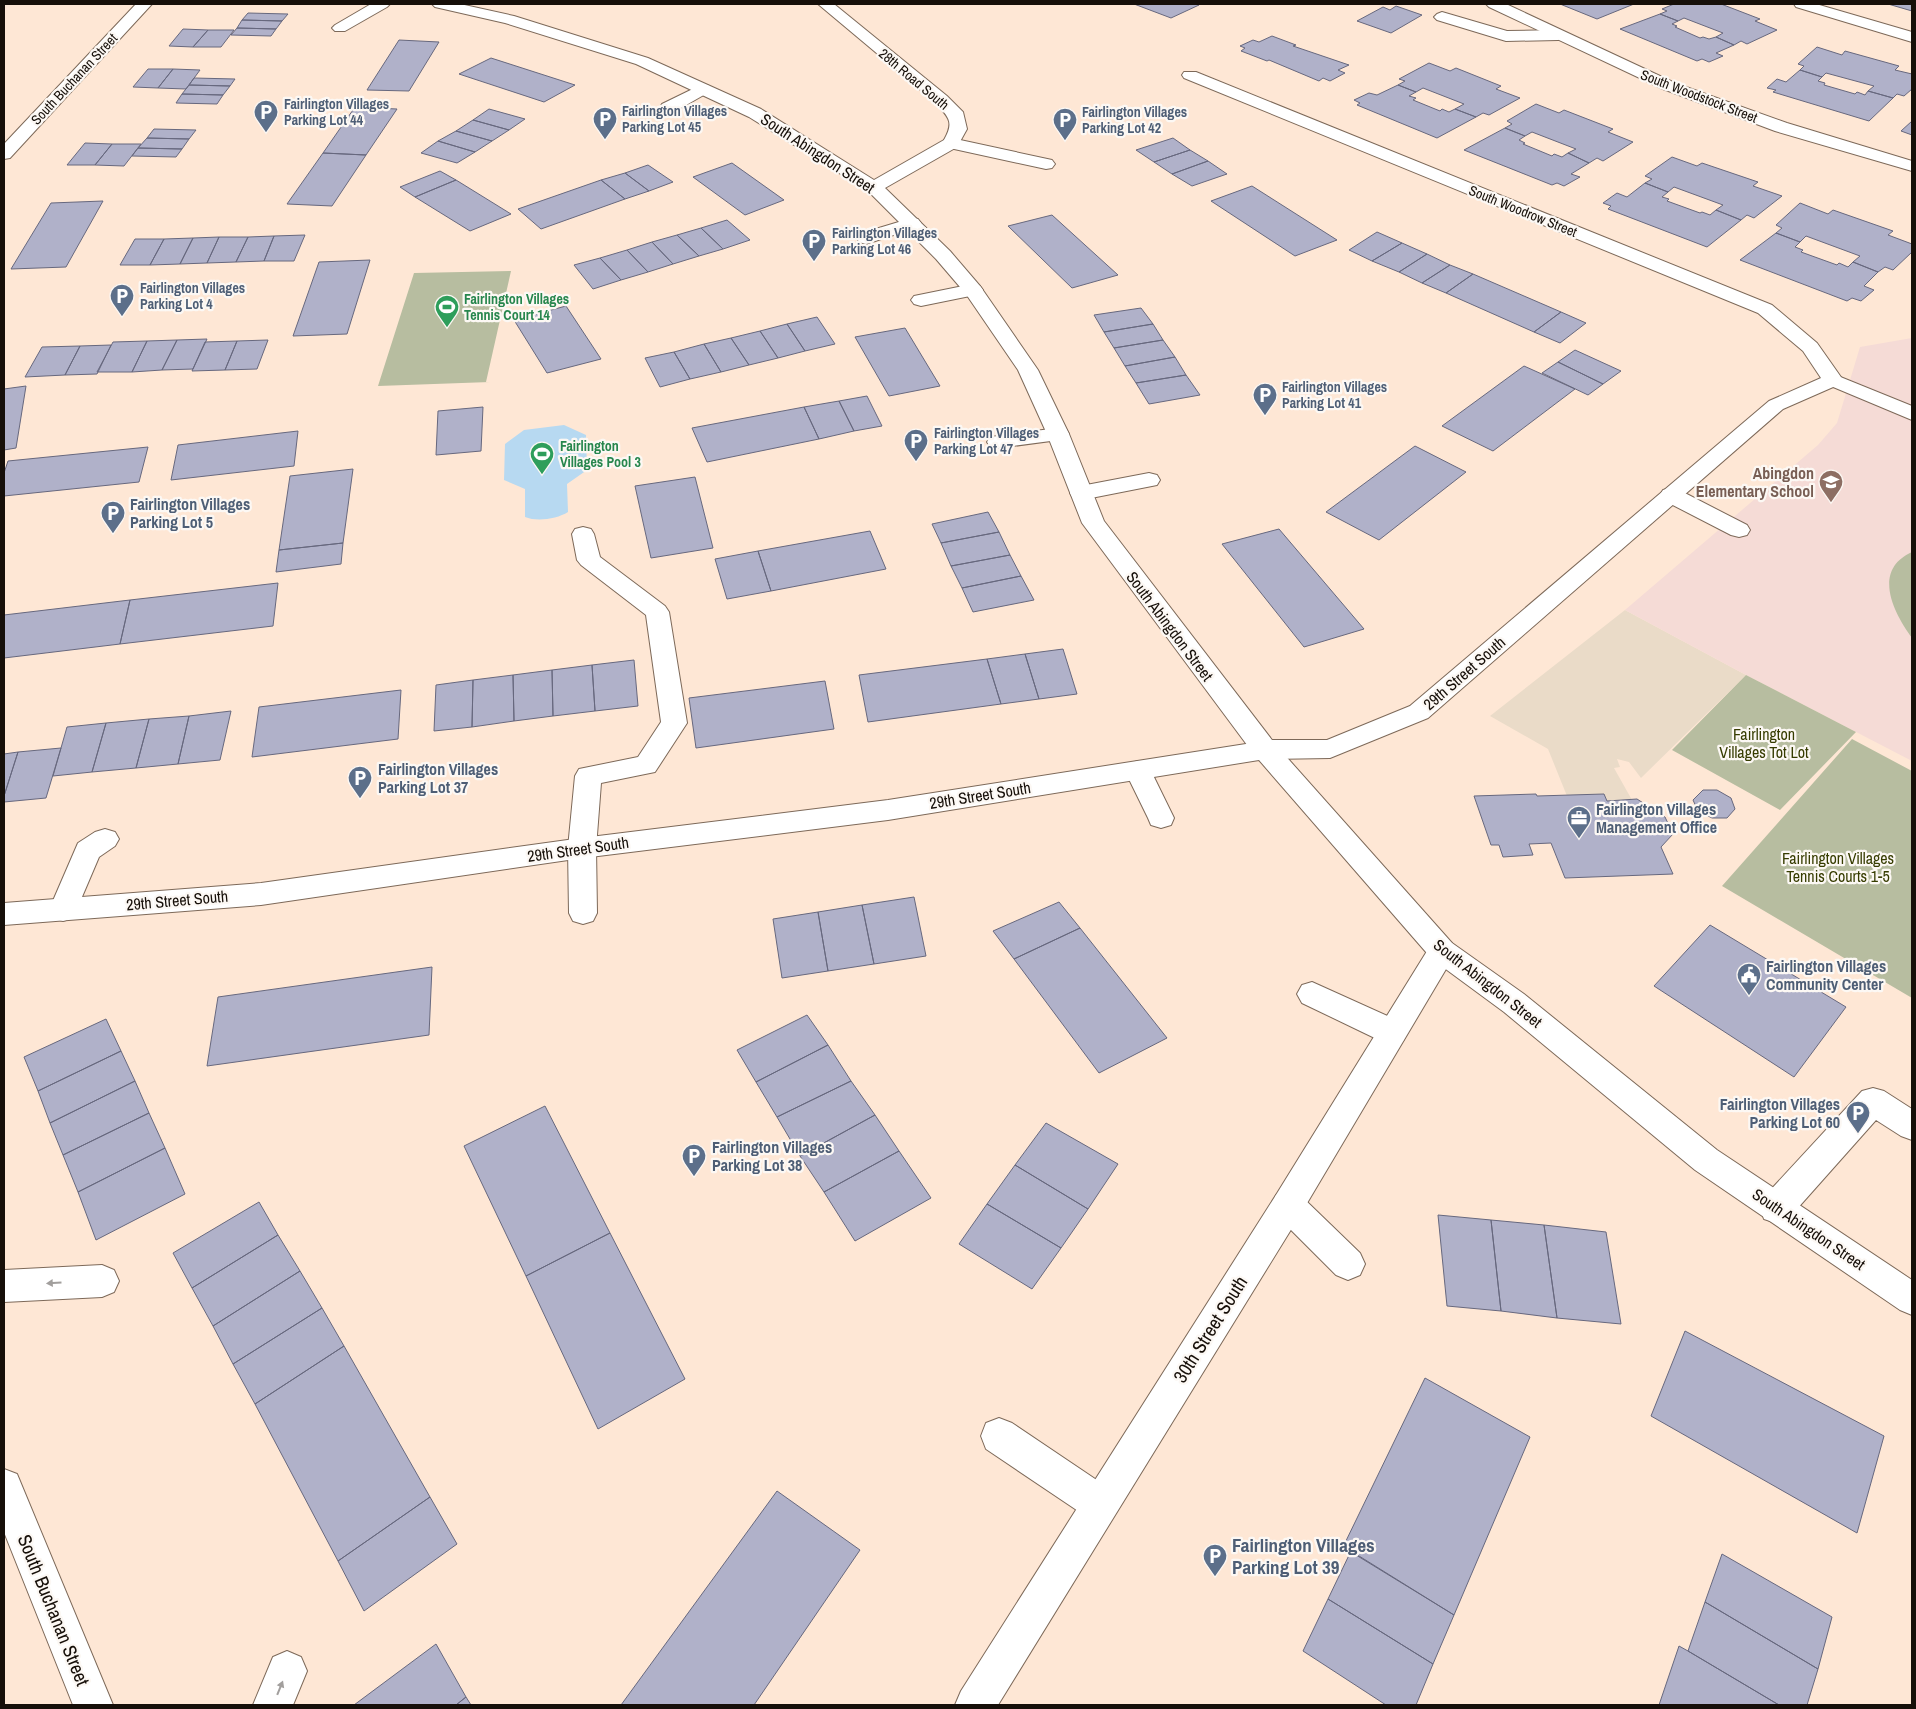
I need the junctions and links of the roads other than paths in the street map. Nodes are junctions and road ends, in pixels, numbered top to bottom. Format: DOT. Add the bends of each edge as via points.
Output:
graph roads {
  1 [pos="144,4"];
  2 [pos="382,4"];
  3 [pos="444,4"];
  4 [pos="825,4"];
  5 [pos="1494,4"];
  6 [pos="1801,4"];
  7 [pos="1442,17"];
  8 [pos="340,28"];
  9 [pos="1558,35"];
  10 [pos="1912,37"];
  11 [pos="1190,74"];
  12 [pos="703,89"];
  13 [pos="668,108"];
  14 [pos="951,143"];
  15 [pos="4,154"];
  16 [pos="1046,164"];
  17 [pos="1912,166"];
  18 [pos="874,187"];
  19 [pos="912,223"];
  20 [pos="866,238"];
  21 [pos="973,290"];
  22 [pos="921,300"];
  23 [pos="1833,380"];
  24 [pos="1912,414"];
  25 [pos="1058,434"];
  26 [pos="998,442"];
  27 [pos="1149,480"];
  28 [pos="1081,494"];
  29 [pos="1671,495"];
  30 [pos="1739,530"];
  31 [pos="583,534"];
  32 [pos="1265,750"];
  33 [pos="1138,771"];
  34 [pos="1161,818"];
  35 [pos="105,838"];
  36 [pos="582,848"];
  37 [pos="63,910"];
  38 [pos="583,913"];
  39 [pos="4,914"];
  40 [pos="1442,951"];
  41 [pos="1312,994"];
  42 [pos="1392,1032"];
  43 [pos="1912,1126"];
  44 [pos="1288,1205"];
  45 [pos="1776,1208"];
  46 [pos="1348,1264"];
  47 [pos="102,1281"];
  48 [pos="4,1286"];
  49 [pos="1912,1299"];
  50 [pos="999,1436"];
  51 [pos="4,1487"];
  52 [pos="1100,1504"];
  53 [pos="94,1705"];
  54 [pos="975,1705"];
  1 -- 15 [label="street, South Buchanan Street"];
  2 -- 8 [label="street"];
  3 -- 12 [label="street, South Abingdon Street" via="509,19 642,61"];
  4 -- 14 [label="street, 28th Road South" via="957,116 959,129"];
  5 -- 9 [label="street, South Woodstock Street"];
  6 -- 10 [label="street"];
  7 -- 9 [label="street" via="1506,36"];
  9 -- 17 [label="street, South Woodstock Street" via="1669,86 1782,127"];
  11 -- 23 [label="street, South Woodrow Street" via="1765,309 1810,347"];
  12 -- 13 [label="street"];
  12 -- 18 [label="street, South Abingdon Street" via="755,113"];
  14 -- 16 [label="street"];
  14 -- 18 [label="street"];
  18 -- 19 [label="street, South Abingdon Street"];
  19 -- 20 [label="street"];
  19 -- 21 [label="street, South Abingdon Street"];
  21 -- 22 [label="street"];
  21 -- 25 [label="street, South Abingdon Street" via="1028,370"];
  23 -- 24 [label="street"];
  23 -- 29 [label="street, 29th Street South" via="1776,405"];
  25 -- 26 [label="street"];
  25 -- 28 [label="street, South Abingdon Street"];
  27 -- 28 [label="street"];
  28 -- 32 [label="street, South Abingdon Street" via="1093,523"];
  29 -- 30 [label="street"];
  29 -- 32 [label="street, 29th Street South" via="1419,712 1330,749"];
  31 -- 36 [label="street" via="590,560 657,612 674,723 646,766 588,776"];
  32 -- 33 [label="street, 29th Street South"];
  32 -- 40 [label="street, South Abingdon Street"];
  33 -- 34 [label="street"];
  33 -- 36 [label="street, 29th Street South" via="888,810"];
  35 -- 37 [label="street" via="88,850"];
  36 -- 37 [label="street, 29th Street South" via="261,894"];
  36 -- 38 [label="street"];
  37 -- 39 [label="street, 29th Street South"];
  40 -- 42 [label="street, 30th Street South"];
  40 -- 45 [label="street, South Abingdon Street" via="1514,1003 1706,1160"];
  41 -- 42 [label="street"];
  42 -- 44 [label="street, 30th Street South"];
  43 -- 45 [label="street" via="1873,1101"];
  44 -- 46 [label="street"];
  44 -- 52 [label="street, 30th Street South"];
  45 -- 49 [label="street, South Abingdon Street"];
  47 -- 48 [label="street, one-way"];
  50 -- 52 [label="street"];
  51 -- 53 [label="street, South Buchanan Street"];
  52 -- 54 [label="street, 30th Street South"];
}
